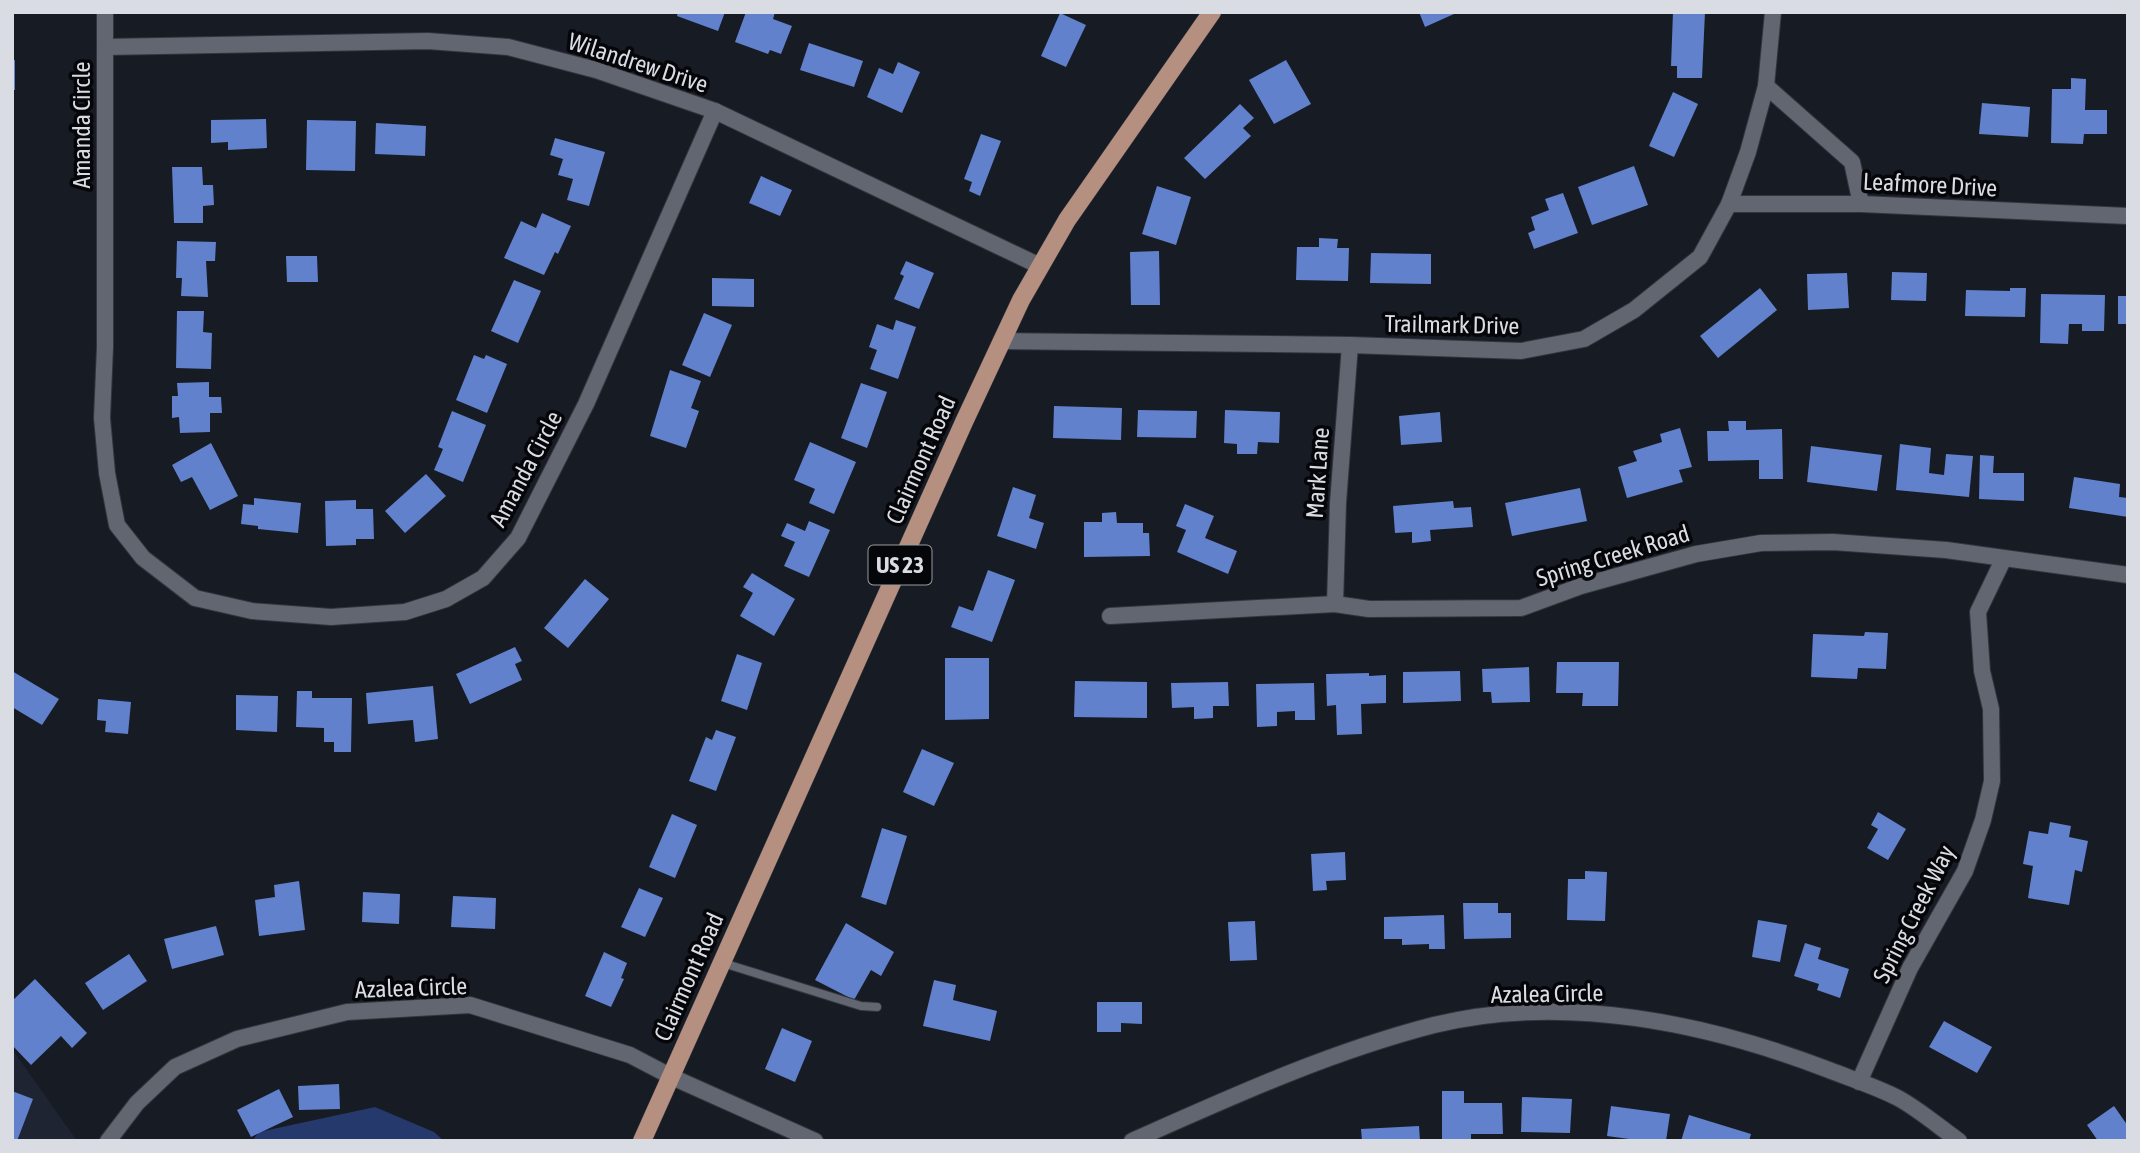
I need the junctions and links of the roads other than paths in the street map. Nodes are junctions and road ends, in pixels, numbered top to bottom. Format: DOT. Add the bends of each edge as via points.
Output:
graph roads {
  1 [pos="105,12"];
  2 [pos="1773,12"];
  3 [pos="1214,14"];
  4 [pos="105,47"];
  5 [pos="1766,86"];
  6 [pos="715,111"];
  7 [pos="1729,204"];
  8 [pos="1861,204"];
  9 [pos="2128,216"];
  10 [pos="1040,266"];
  11 [pos="1001,341"];
  12 [pos="1350,345"];
  13 [pos="2003,560"];
  14 [pos="2128,575"];
  15 [pos="1335,604"];
  16 [pos="1110,616"];
  17 [pos="723,963"];
  18 [pos="877,1007"];
  19 [pos="671,1077"];
  20 [pos="1859,1082"];
  21 [pos="108,1141"];
  22 [pos="642,1141"];
  23 [pos="815,1141"];
  24 [pos="1132,1141"];
  25 [pos="1959,1141"];
  1 -- 4 [label="street, Amanda Circle"];
  2 -- 5 [label="street, Trailmark Drive"];
  3 -- 10 [label="main road, Clairmont Road / US 23" via="1067,220"];
  4 -- 6 [label="street, Wilandrew Drive" via="428,41 508,47 596,70"];
  4 -- 6 [label="street, Amanda Circle" via="102,418 117,525 143,558 195,598 252,611 331,617 405,612 446,599 483,578 518,538 586,404"];
  5 -- 7 [label="street, Trailmark Drive"];
  5 -- 8 [label="street" via="1852,162"];
  6 -- 10 [label="street, Wilandrew Drive"];
  7 -- 8 [label="street, Leafmore Drive"];
  7 -- 12 [label="street, Trailmark Drive" via="1700,257 1634,310 1584,339 1521,351"];
  8 -- 9 [label="street, Leafmore Drive"];
  10 -- 11 [label="main road, Clairmont Road / US 23"];
  11 -- 12 [label="street, Trailmark Drive"];
  11 -- 17 [label="main road, Clairmont Road / US 23"];
  12 -- 15 [label="street, Mark Lane"];
  13 -- 14 [label="street, Spring Creek Road"];
  13 -- 15 [label="street, Spring Creek Road" via="1946,550 1833,542 1761,543 1696,554 1521,608 1369,609"];
  13 -- 20 [label="street, Spring Creek Way" via="1978,612 1982,671 1991,709 1992,781 1983,820 1965,871 1910,968"];
  15 -- 16 [label="street, Spring Creek Road"];
  17 -- 18 [label="lane"];
  17 -- 19 [label="main road, Clairmont Road / US 23"];
  19 -- 21 [label="street, Azalea Circle" via="630,1055 470,1005 347,1012 237,1039 175,1067 137,1103"];
  19 -- 22 [label="main road, Clairmont Road / US 23"];
  19 -- 23 [label="street, Azalea Circle"];
  20 -- 24 [label="street, Azalea Circle" via="1783,1052 1684,1026 1602,1013 1503,1013 1435,1025 1301,1067"];
  20 -- 25 [label="street, Azalea Circle" via="1899,1099"];
}
